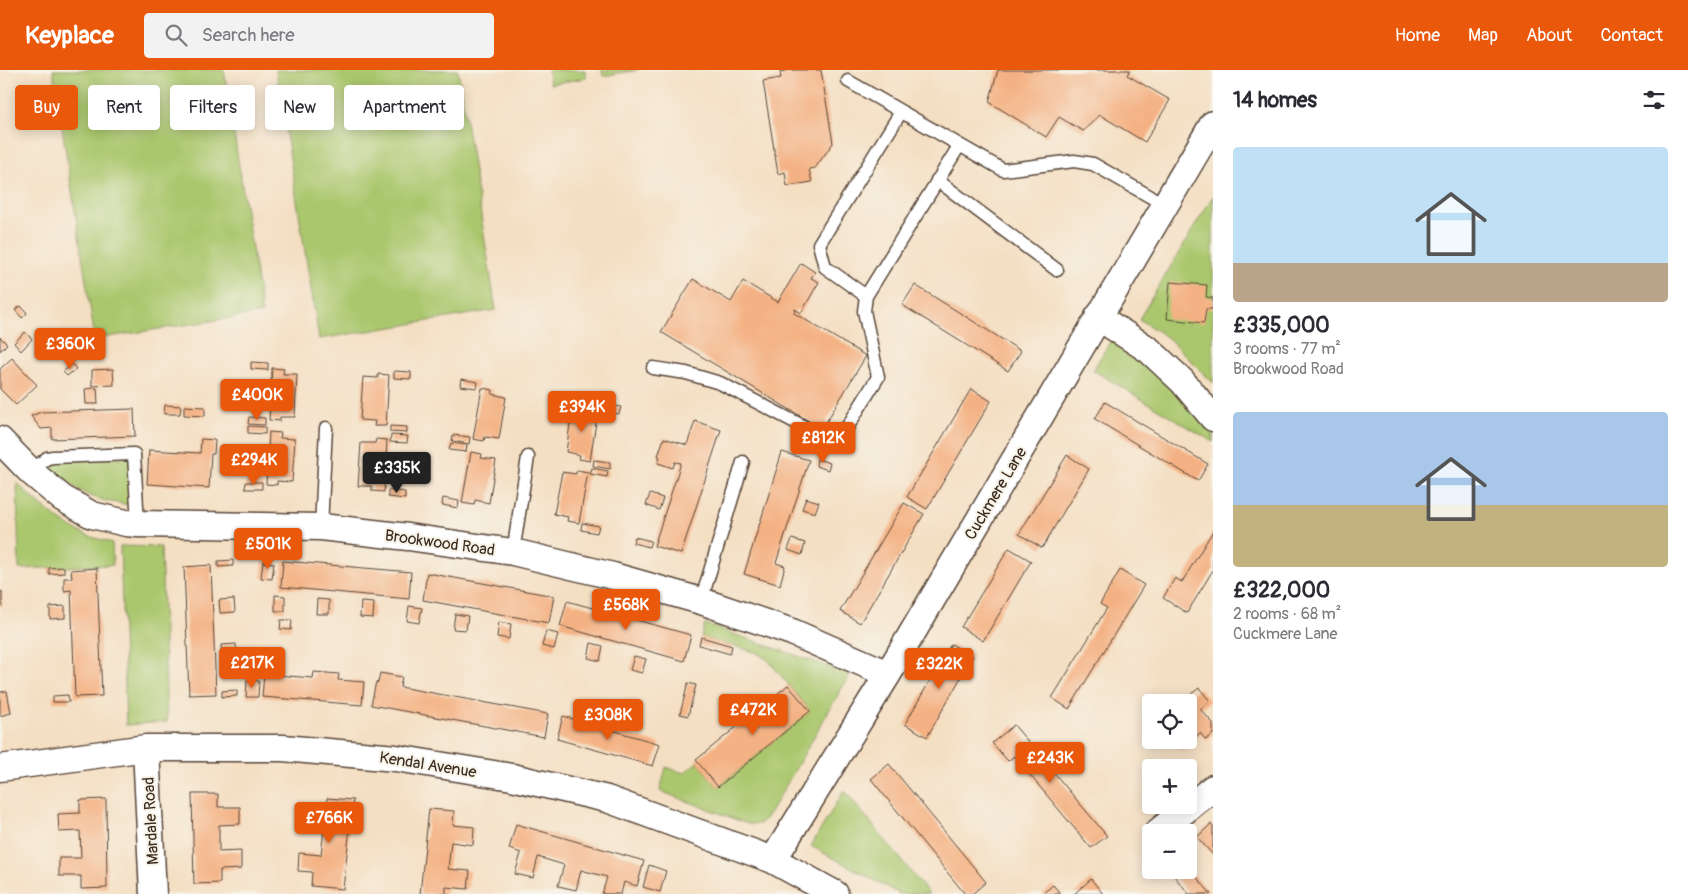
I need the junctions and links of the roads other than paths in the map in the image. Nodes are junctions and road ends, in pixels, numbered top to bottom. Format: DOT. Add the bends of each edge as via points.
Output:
graph roads {
  1 [pos="848,81"];
  2 [pos="901,112"];
  3 [pos="1213,124"];
  4 [pos="959,146"];
  5 [pos="937,180"];
  6 [pos="1165,204"];
  7 [pos="1057,270"];
  8 [pos="866,296"];
  9 [pos="1098,317"];
  10 [pos="653,368"];
  11 [pos="1209,407"];
  12 [pos="326,428"];
  13 [pos="0,440"];
  14 [pos="528,457"];
  15 [pos="743,462"];
  16 [pos="31,472"];
  17 [pos="138,524"];
  18 [pos="321,527"];
  19 [pos="513,552"];
  20 [pos="701,601"];
  21 [pos="888,674"];
  22 [pos="146,748"];
  23 [pos="0,768"];
  24 [pos="1213,788"];
  25 [pos="1169,824"];
  26 [pos="773,860"];
  27 [pos="153,894"];
  28 [pos="835,894"];
  1 -- 2 [label="lane"];
  2 -- 4 [label="lane"];
  2 -- 8 [label="lane" via="819,244 825,267"];
  3 -- 6 [label="street, Cuckmere Lane"];
  4 -- 5 [label="lane"];
  4 -- 6 [label="lane" via="1004,170 1074,161 1093,164"];
  5 -- 7 [label="lane"];
  5 -- 8 [label="lane"];
  6 -- 9 [label="street, Cuckmere Lane"];
  8 -- 10 [label="lane" via="864,311 878,377 837,444 720,383"];
  9 -- 11 [label="street" via="1149,350"];
  9 -- 21 [label="street, Cuckmere Lane"];
  12 -- 18 [label="lane"];
  13 -- 16 [label="street, Brookwood Road"];
  14 -- 19 [label="lane"];
  15 -- 20 [label="lane"];
  16 -- 17 [label="street, Brookwood Road" via="62,498 92,515"];
  16 -- 17 [label="lane" via="47,458 134,454"];
  17 -- 18 [label="street, Brookwood Road"];
  18 -- 19 [label="street, Brookwood Road"];
  19 -- 20 [label="street, Brookwood Road"];
  20 -- 21 [label="street, Brookwood Road" via="792,632"];
  21 -- 26 [label="street, Cuckmere Lane"];
  22 -- 23 [label="street, Kendal Avenue"];
  22 -- 26 [label="street, Kendal Avenue" via="283,748 395,758 512,777 607,799"];
  22 -- 27 [label="street, Mardale Road"];
  24 -- 25 [label="street"];
  26 -- 28 [label="street, Kendal Avenue"];
}
